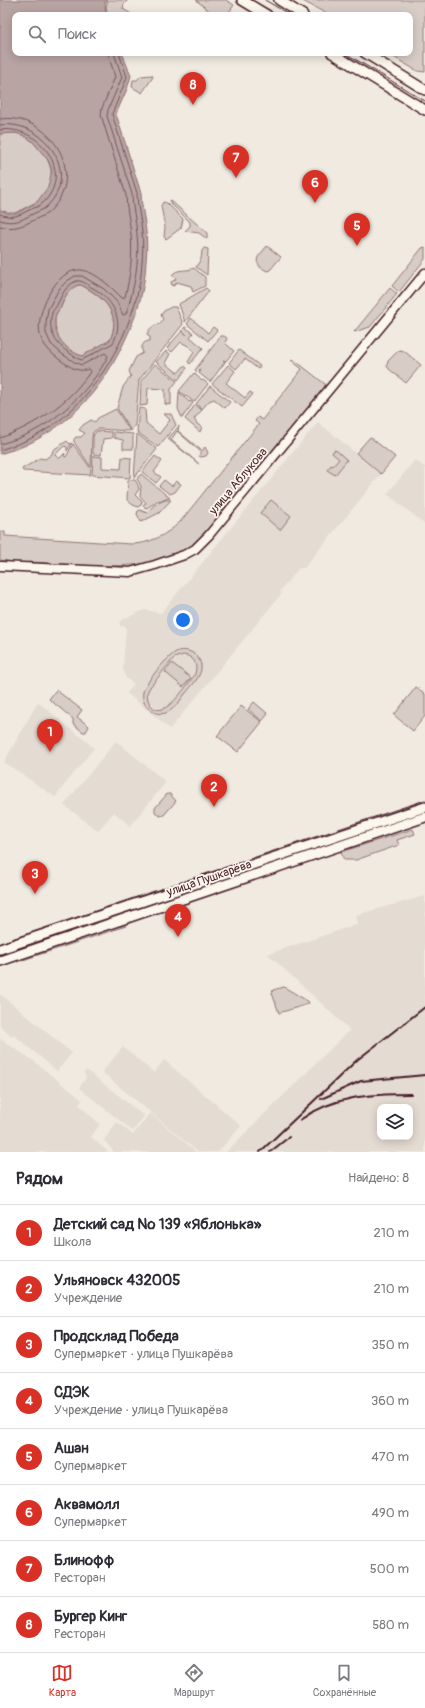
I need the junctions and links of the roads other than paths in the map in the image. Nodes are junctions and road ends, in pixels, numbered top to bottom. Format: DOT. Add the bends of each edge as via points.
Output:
graph roads {
  1 [pos="242,0"];
  2 [pos="279,0"];
  3 [pos="262,12"];
  4 [pos="298,12"];
  5 [pos="337,56"];
  6 [pos="370,56"];
  7 [pos="425,90"];
  8 [pos="425,110"];
  9 [pos="425,273"];
  10 [pos="0,566"];
  11 [pos="425,807"];
  12 [pos="425,817"];
  13 [pos="0,949"];
  14 [pos="0,960"];
  1 -- 3 [label="main road"];
  2 -- 4 [label="main road"];
  5 -- 8 [label="main road"];
  6 -- 7 [label="main road"];
  9 -- 10 [label="street, улица Аблукова" via="195,549 130,572"];
  11 -- 13 [label="main road, улица Пушкарёва"];
  12 -- 14 [label="main road, улица Пушкарёва"];
}
